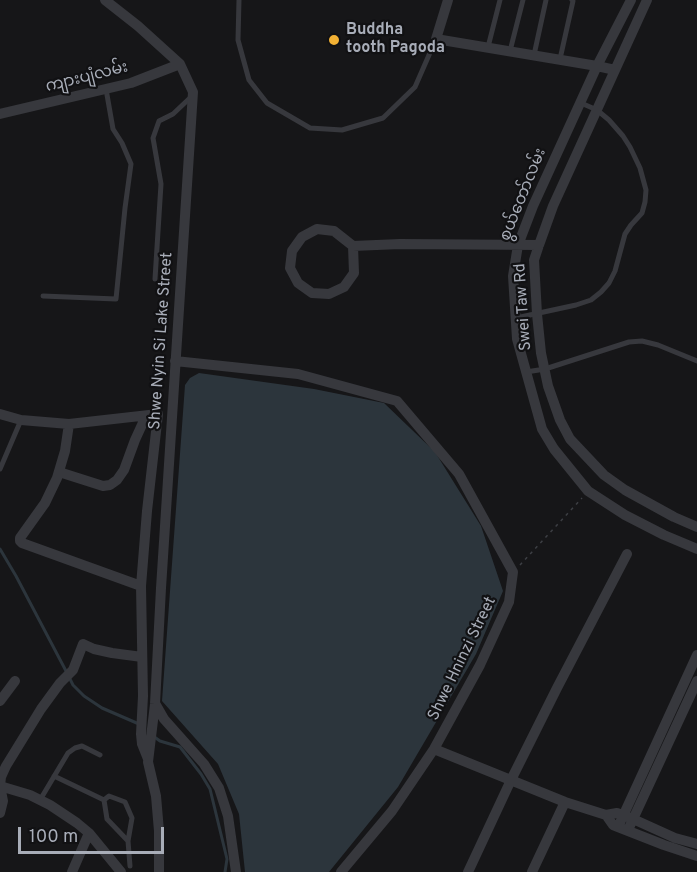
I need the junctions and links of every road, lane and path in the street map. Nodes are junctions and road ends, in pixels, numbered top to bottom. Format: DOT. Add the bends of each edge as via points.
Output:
graph roads {
  1 [pos="105,0"];
  2 [pos="239,0"];
  3 [pos="448,0"];
  4 [pos="500,0"];
  5 [pos="523,0"];
  6 [pos="546,0"];
  7 [pos="572,0"];
  8 [pos="631,0"];
  9 [pos="647,0"];
  10 [pos="436,39"];
  11 [pos="488,47"];
  12 [pos="510,51"];
  13 [pos="534,55"];
  14 [pos="560,59"];
  15 [pos="180,64"];
  16 [pos="597,66"];
  17 [pos="615,70"];
  18 [pos="106,89"];
  19 [pos="192,96"];
  20 [pos="580,103"];
  21 [pos="597,111"];
  22 [pos="0,114"];
  23 [pos="518,245"];
  24 [pos="539,245"];
  25 [pos="353,246"];
  26 [pos="155,279"];
  27 [pos="43,296"];
  28 [pos="537,314"];
  29 [pos="516,318"];
  30 [pos="175,361"];
  31 [pos="697,361"];
  32 [pos="544,369"];
  33 [pos="526,372"];
  34 [pos="0,414"];
  35 [pos="146,416"];
  36 [pos="21,420"];
  37 [pos="69,423"];
  38 [pos="570,439"];
  39 [pos="554,449"];
  40 [pos="0,469"];
  41 [pos="59,472"];
  42 [pos="588,491"];
  43 [pos="642,499"];
  44 [pos="631,518"];
  45 [pos="697,527"];
  46 [pos="697,549"];
  47 [pos="627,554"];
  48 [pos="513,572"];
  49 [pos="141,586"];
  50 [pos="697,655"];
  51 [pos="142,657"];
  52 [pos="15,681"];
  53 [pos="697,681"];
  54 [pos="0,701"];
  55 [pos="155,704"];
  56 [pos="147,735"];
  57 [pos="434,749"];
  58 [pos="100,755"];
  59 [pos="54,776"];
  60 [pos="511,780"];
  61 [pos="0,786"];
  62 [pos="40,800"];
  63 [pos="104,800"];
  64 [pos="565,802"];
  65 [pos="0,813"];
  66 [pos="606,815"];
  67 [pos="628,817"];
  68 [pos="623,829"];
  69 [pos="89,833"];
  70 [pos="128,841"];
  71 [pos="697,844"];
  72 [pos="697,856"];
  73 [pos="125,869"];
  74 [pos="72,872"];
  75 [pos="158,872"];
  76 [pos="236,872"];
  77 [pos="341,872"];
  78 [pos="468,872"];
  79 [pos="532,872"];
  1 -- 15 [label="street, Shwe Nyin Si Lake Street"];
  2 -- 10 [label="lane" via="238,40 249,80 267,104 310,128 342,130 383,118 415,87"];
  3 -- 10 [label="street"];
  4 -- 11 [label="lane"];
  5 -- 12 [label="lane"];
  6 -- 13 [label="lane"];
  7 -- 14 [label="lane"];
  8 -- 16 [label="street, စွယ်တော်လမ်း"];
  9 -- 17 [label="street, Swei Taw Rd"];
  10 -- 11 [label="street"];
  11 -- 12 [label="street"];
  12 -- 13 [label="street"];
  13 -- 14 [label="street"];
  14 -- 16 [label="street"];
  15 -- 18 [label="street, ကျားပျံလမ်း"];
  15 -- 19 [label="street, Shwe Nyin Si Lake Street"];
  16 -- 17 [label="street"];
  16 -- 20 [label="street, စွယ်တော်လမ်း"];
  17 -- 21 [label="street, Swei Taw Rd"];
  18 -- 22 [label="street, ကျားပျံလမ်း"];
  18 -- 27 [label="lane" via="113,129 131,164 116,299"];
  19 -- 26 [label="lane" via="159,121 153,138 161,184"];
  19 -- 30 [label="street, Shwe Nyin Si Lake Street"];
  20 -- 21 [label="lane"];
  20 -- 23 [label="street, စွယ်တော်လမ်း"];
  21 -- 24 [label="street, Swei Taw Rd"];
  21 -- 28 [label="lane" via="615,126 630,147 644,178 642,213 625,234 615,271 601,292 591,300"];
  23 -- 24 [label="street"];
  23 -- 25 [label="street"];
  23 -- 29 [label="street, စွယ်တော်လမ်း" via="513,276"];
  24 -- 28 [label="street, Swei Taw Rd" via="534,260"];
  25 -- 25 [label="street" via="334,231 317,230 302,237 292,251 290,268 298,283 312,293 329,294 344,287 354,273"];
  28 -- 29 [label="lane"];
  28 -- 32 [label="street, Swei Taw Rd"];
  29 -- 33 [label="street, စွယ်တော်လမ်း"];
  30 -- 48 [label="street" via="298,374 397,401 459,474"];
  30 -- 55 [label="street, Shwe Nyin Si Lake Street"];
  31 -- 32 [label="lane" via="658,345 629,342"];
  32 -- 33 [label="lane"];
  32 -- 38 [label="street, Swei Taw Rd"];
  33 -- 39 [label="street, စွယ်တော်လမ်း" via="542,429"];
  34 -- 36 [label="street"];
  35 -- 37 [label="street"];
  35 -- 41 [label="street" via="124,470 110,485"];
  35 -- 49 [label="street" via="158,414"];
  36 -- 37 [label="street"];
  36 -- 40 [label="lane"];
  37 -- 41 [label="street"];
  38 -- 39 [label="street"];
  38 -- 43 [label="street, Swei Taw Rd" via="604,475"];
  39 -- 42 [label="street, စွယ်တော်လမ်း"];
  41 -- 49 [label="street" via="45,503 20,541"];
  42 -- 44 [label="street, စွယ်တော်လမ်း"];
  42 -- 48 [label="path"];
  43 -- 44 [label="street"];
  43 -- 45 [label="street, Swei Taw Rd"];
  44 -- 46 [label="street, စွယ်တော်လမ်း"];
  47 -- 60 [label="street"];
  48 -- 57 [label="street, Shwe Hninzi Street" via="509,602"];
  49 -- 51 [label="street"];
  50 -- 67 [label="street"];
  51 -- 56 [label="street" via="142,719"];
  51 -- 61 [label="street" via="83,644 73,670 41,709 15,750"];
  52 -- 54 [label="street"];
  53 -- 67 [label="street"];
  55 -- 56 [label="street, Shwe Nyin Si Lake Street" via="154,722"];
  55 -- 76 [label="street" via="219,788 228,816"];
  56 -- 75 [label="street" via="159,831"];
  57 -- 60 [label="street"];
  57 -- 77 [label="street, Shwe Hninzi Street" via="392,811"];
  58 -- 59 [label="lane" via="82,746 75,748"];
  59 -- 62 [label="lane"];
  59 -- 63 [label="lane"];
  60 -- 64 [label="street"];
  60 -- 78 [label="street"];
  61 -- 62 [label="street"];
  61 -- 65 [label="street"];
  62 -- 69 [label="street"];
  63 -- 70 [label="lane" via="107,819"];
  63 -- 70 [label="lane" via="109,796 125,802 132,818"];
  64 -- 66 [label="street"];
  64 -- 79 [label="street"];
  66 -- 67 [label="street"];
  66 -- 68 [label="street"];
  67 -- 68 [label="street"];
  67 -- 71 [label="street"];
  68 -- 72 [label="street"];
  69 -- 73 [label="street"];
  69 -- 74 [label="street"];
  70 -- 73 [label="lane"];
}
